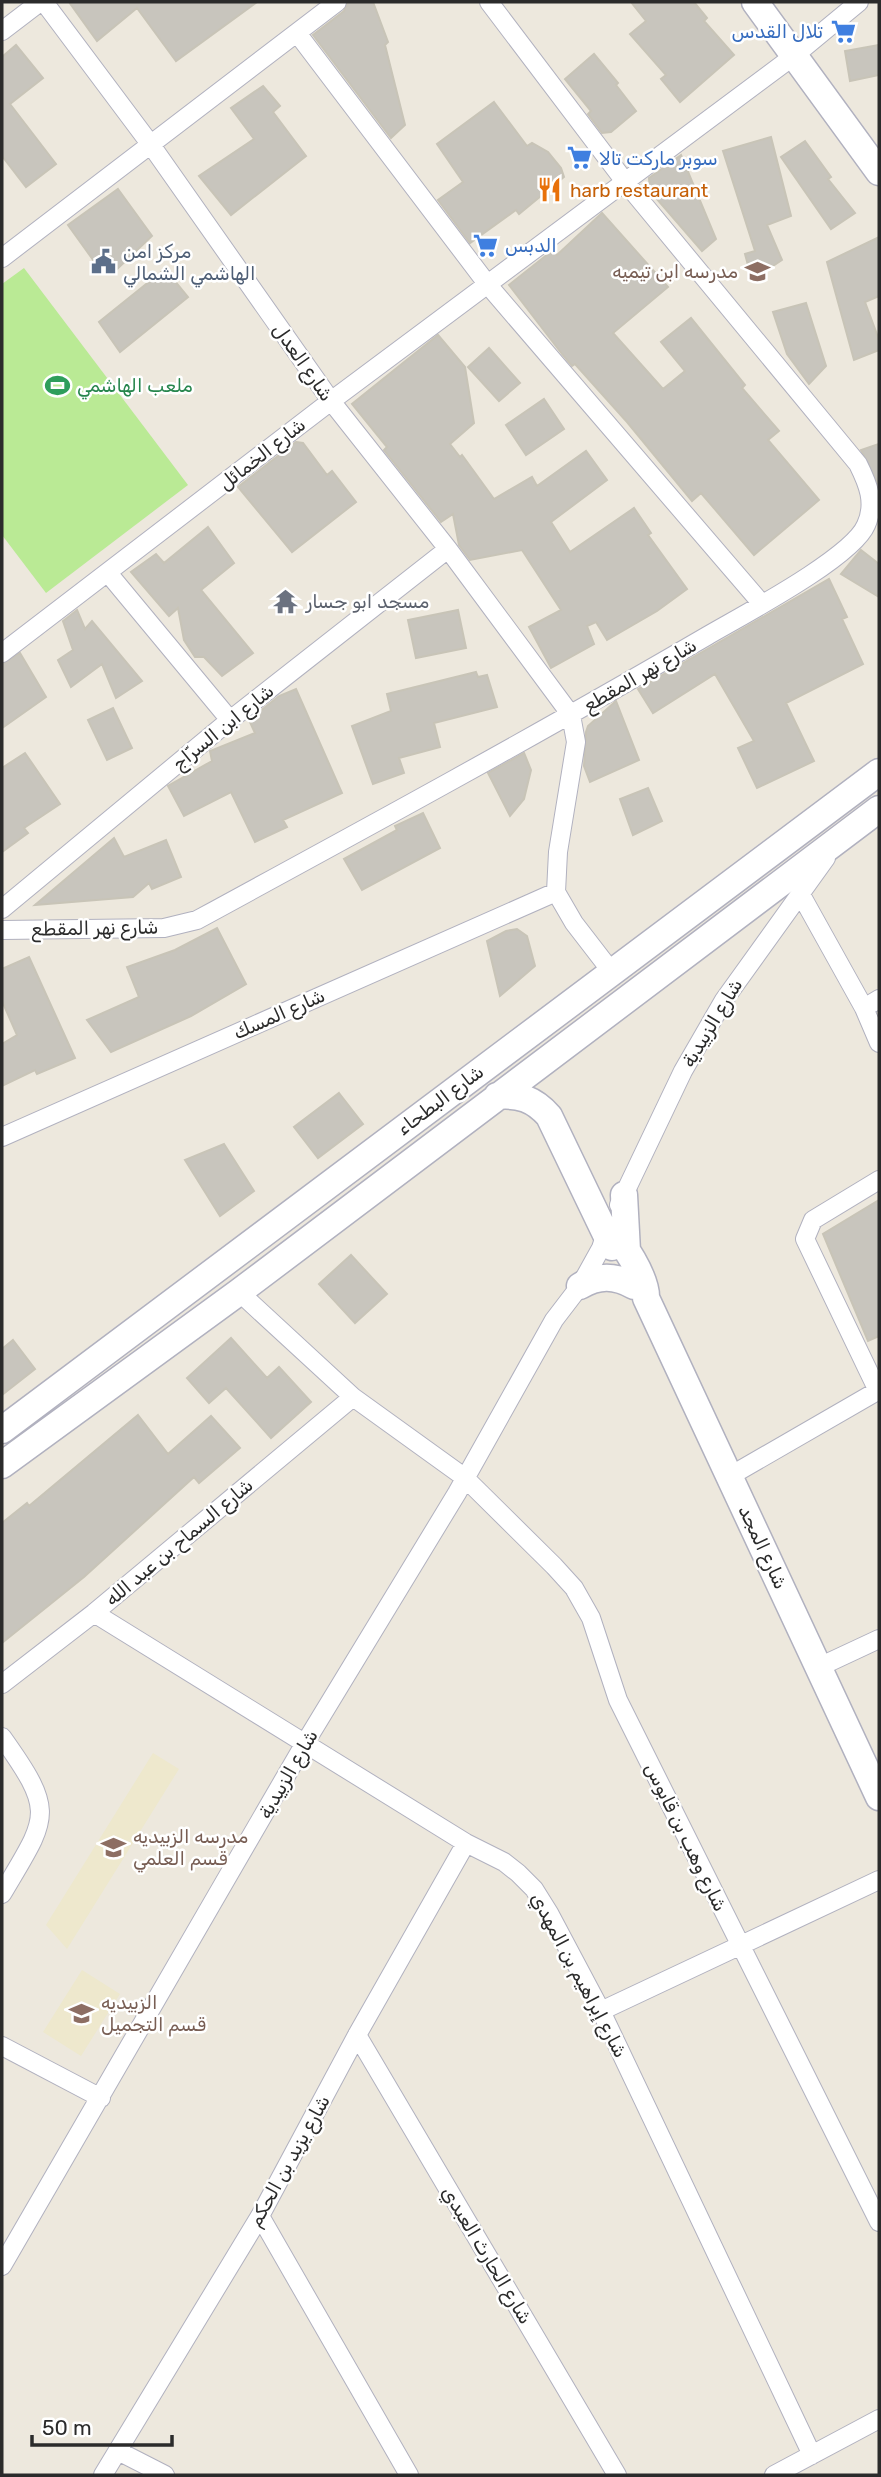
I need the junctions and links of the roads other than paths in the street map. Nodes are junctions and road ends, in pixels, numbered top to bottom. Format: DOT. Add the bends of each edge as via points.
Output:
graph roads {
  1 [pos="42,2"];
  2 [pos="337,2"];
  3 [pos="489,2"];
  4 [pos="755,2"];
  5 [pos="859,2"];
  6 [pos="2,31"];
  7 [pos="297,33"];
  8 [pos="795,55"];
  9 [pos="151,145"];
  10 [pos="879,172"];
  11 [pos="626,183"];
  12 [pos="2,258"];
  13 [pos="488,285"];
  14 [pos="331,401"];
  15 [pos="873,524"];
  16 [pos="447,549"];
  17 [pos="108,573"];
  18 [pos="762,604"];
  19 [pos="2,653"];
  20 [pos="571,715"];
  21 [pos="230,720"];
  22 [pos="879,772"];
  23 [pos="879,808"];
  24 [pos="845,832"];
  25 [pos="556,892"];
  26 [pos="800,893"];
  27 [pos="2,909"];
  28 [pos="2,930"];
  29 [pos="611,971"];
  30 [pos="871,1003"];
  31 [pos="879,1043"];
  32 [pos="497,1096"];
  33 [pos="2,1137"];
  34 [pos="879,1180"];
  35 [pos="624,1195"];
  36 [pos="606,1231"];
  37 [pos="627,1253"];
  38 [pos="220,1267"];
  39 [pos="580,1286"];
  40 [pos="239,1292"];
  41 [pos="640,1292"];
  42 [pos="554,1320"];
  43 [pos="878,1390"];
  44 [pos="353,1397"];
  45 [pos="2,1430"];
  46 [pos="2,1465"];
  47 [pos="730,1476"];
  48 [pos="464,1477"];
  49 [pos="94,1613"];
  50 [pos="879,1639"];
  51 [pos="819,1667"];
  52 [pos="2,1684"];
  53 [pos="2,1737"];
  54 [pos="305,1743"];
  55 [pos="879,1797"];
  56 [pos="466,1843"];
  57 [pos="879,1880"];
  58 [pos="2,1894"];
  59 [pos="741,1947"];
  60 [pos="601,2011"];
  61 [pos="357,2035"];
  62 [pos="2,2046"];
  63 [pos="101,2098"];
  64 [pos="260,2216"];
  65 [pos="879,2222"];
  66 [pos="2,2266"];
  67 [pos="879,2419"];
  68 [pos="118,2451"];
  69 [pos="811,2455"];
  70 [pos="103,2475"];
  71 [pos="165,2475"];
  72 [pos="409,2475"];
  73 [pos="617,2475"];
  74 [pos="774,2475"];
  1 -- 6 [label="street"];
  1 -- 9 [label="street, شارع العدل"];
  2 -- 7 [label="street"];
  3 -- 11 [label="street"];
  4 -- 8 [label="street"];
  5 -- 8 [label="street, شارع الخمائل"];
  7 -- 9 [label="street"];
  7 -- 13 [label="street"];
  8 -- 10 [label="street"];
  8 -- 11 [label="street, شارع الخمائل"];
  9 -- 12 [label="street"];
  9 -- 14 [label="street, شارع العدل"];
  11 -- 13 [label="street, شارع الخمائل"];
  11 -- 15 [label="street, شارع نهر المقطع" via="858,464 872,501"];
  13 -- 14 [label="street, شارع الخمائل"];
  13 -- 18 [label="street"];
  14 -- 16 [label="street, شارع العدل"];
  14 -- 17 [label="street, شارع الخمائل"];
  15 -- 18 [label="street, شارع نهر المقطع" via="840,553"];
  16 -- 20 [label="street, شارع العدل"];
  16 -- 21 [label="street, شارع ابن السرّاج"];
  17 -- 19 [label="street, شارع الخمائل"];
  17 -- 21 [label="street"];
  18 -- 20 [label="street, شارع نهر المقطع"];
  20 -- 25 [label="street" via="576,742"];
  20 -- 28 [label="street, شارع نهر المقطع" via="197,920 164,928"];
  21 -- 27 [label="street, شارع ابن السرّاج"];
  22 -- 29 [label="street, شارع البطحاء"];
  23 -- 24 [label="street, شارع البطحاء"];
  24 -- 26 [label="street, شارع الزبيدية"];
  24 -- 32 [label="street, شارع البطحاء"];
  25 -- 29 [label="street"];
  25 -- 33 [label="street, شارع المسك"];
  26 -- 30 [label="street"];
  26 -- 35 [label="street, شارع الزبيدية" via="718,1009"];
  29 -- 38 [label="street, شارع البطحاء"];
  30 -- 31 [label="street"];
  32 -- 36 [label="street, شارع المجد" via="520,1096 549,1116"];
  32 -- 40 [label="street, شارع البطحاء"];
  34 -- 43 [label="street" via="813,1220 805,1239"];
  35 -- 36 [label="street, شارع الزبيدية"];
  35 -- 37 [label="street"];
  36 -- 37 [label="street, شارع المجد" via="616,1236"];
  36 -- 39 [label="street, شارع الزبيدية"];
  36 -- 41 [label="street, شارع المجد"];
  36 -- 42 [label="street, شارع الزبيدية" via="595,1238 581,1261 557,1303"];
  37 -- 41 [label="street, شارع المجد" via="644,1281"];
  38 -- 40 [label="street"];
  38 -- 45 [label="street, شارع البطحاء"];
  39 -- 41 [label="street" via="601,1277 624,1280"];
  39 -- 42 [label="street, شارع الزبيدية"];
  40 -- 44 [label="street, شارع وهب بن قابوس"];
  40 -- 46 [label="street, شارع البطحاء"];
  41 -- 47 [label="street, شارع المجد"];
  42 -- 48 [label="street, شارع الزبيدية"];
  43 -- 47 [label="street"];
  44 -- 48 [label="street, شارع وهب بن قابوس"];
  44 -- 49 [label="street, شارع السماح بن عبد الله"];
  47 -- 51 [label="street, شارع المجد"];
  48 -- 54 [label="street, شارع الزبيدية"];
  48 -- 59 [label="street, شارع وهب بن قابوس" via="574,1588 591,1618 618,1700"];
  49 -- 52 [label="street, شارع السماح بن عبد الله"];
  49 -- 54 [label="street, شارع إبراهيم بن المهدي"];
  50 -- 51 [label="street"];
  51 -- 55 [label="street, شارع المجد"];
  53 -- 58 [label="street" via="37,1792 41,1816 33,1840"];
  54 -- 56 [label="street, شارع إبراهيم بن المهدي"];
  54 -- 63 [label="street, شارع الزبيدية"];
  56 -- 60 [label="street, شارع إبراهيم بن المهدي" via="504,1862 534,1889"];
  56 -- 61 [label="street, شارع يزيد بن الحكم"];
  57 -- 59 [label="street"];
  59 -- 60 [label="street"];
  59 -- 65 [label="street, شارع وهب بن قابوس"];
  60 -- 69 [label="street, شارع إبراهيم بن المهدي"];
  61 -- 64 [label="street, شارع يزيد بن الحكم"];
  61 -- 73 [label="street, شارع الحارث العبدي"];
  62 -- 63 [label="street"];
  63 -- 66 [label="street, شارع الزبيدية"];
  64 -- 68 [label="street, شارع يزيد بن الحكم"];
  64 -- 72 [label="street"];
  67 -- 69 [label="street"];
  68 -- 70 [label="street, شارع يزيد بن الحكم"];
  68 -- 71 [label="street"];
  69 -- 74 [label="street"];
}
